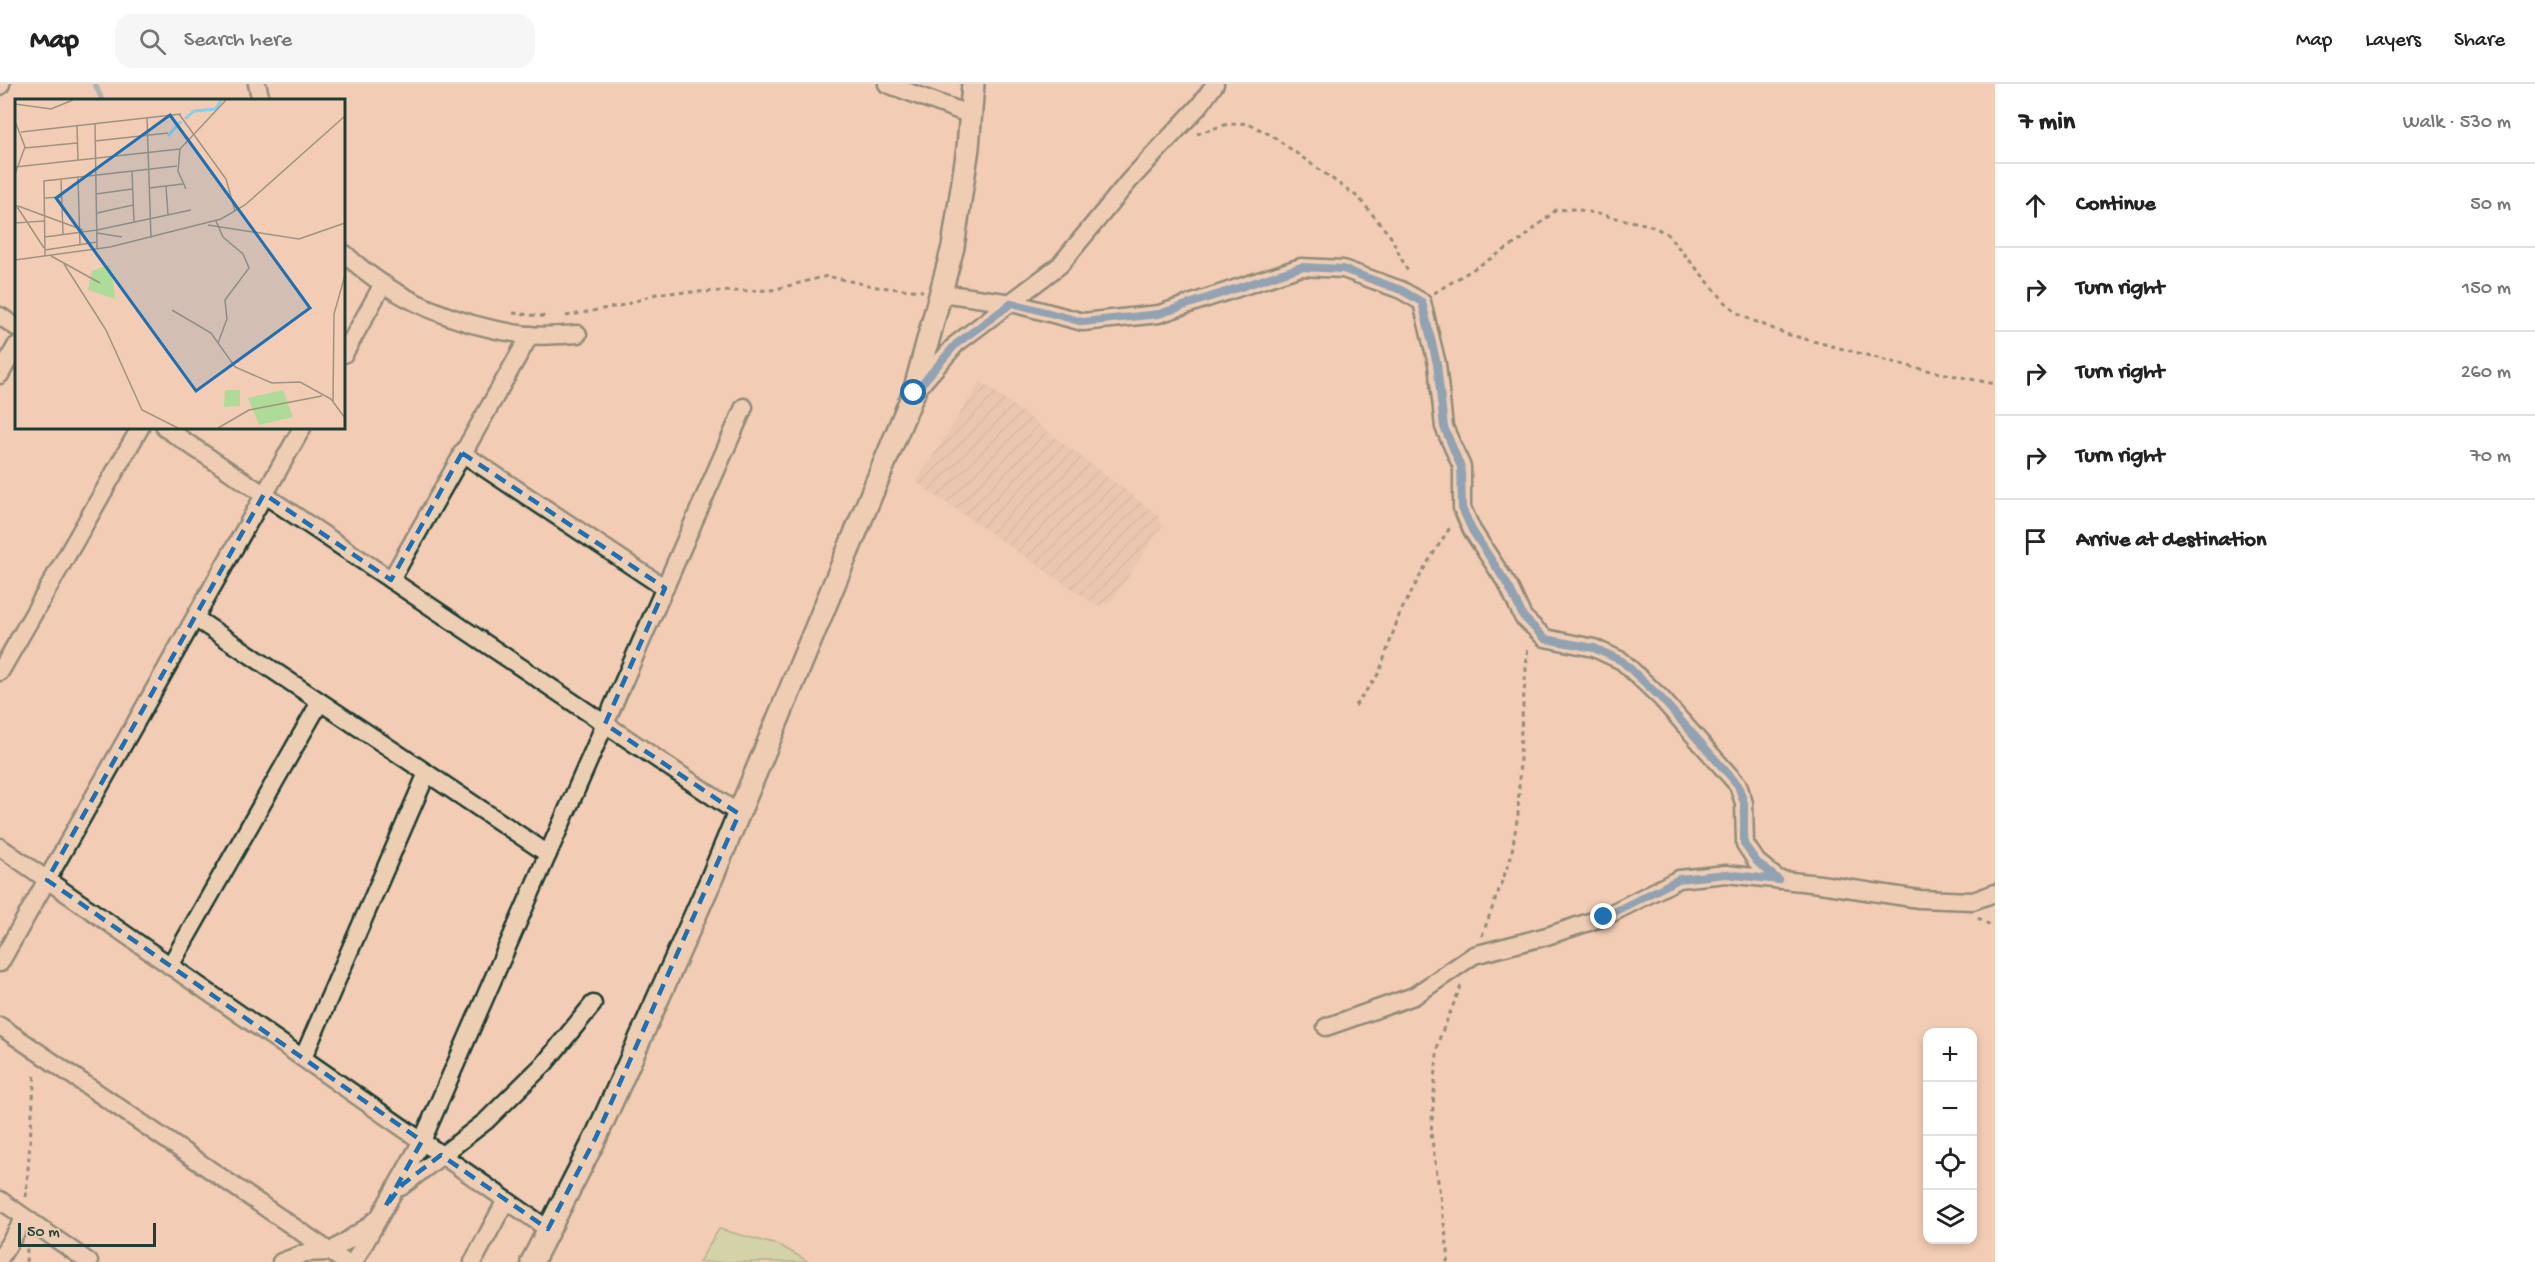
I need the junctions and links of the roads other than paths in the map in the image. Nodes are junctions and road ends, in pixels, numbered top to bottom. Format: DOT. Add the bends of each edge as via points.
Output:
graph roads {
  1 [pos="257,84"];
  2 [pos="887,84"];
  3 [pos="973,84"];
  4 [pos="1215,84"];
  5 [pos="261,99"];
  6 [pos="971,115"];
  7 [pos="345,254"];
  8 [pos="383,284"];
  9 [pos="941,293"];
  10 [pos="1012,303"];
  11 [pos="0,316"];
  12 [pos="15,326"];
  13 [pos="578,334"];
  14 [pos="530,335"];
  15 [pos="15,348"];
  16 [pos="345,352"];
  17 [pos="0,375"];
  18 [pos="914,393"];
  19 [pos="744,407"];
  20 [pos="139,429"];
  21 [pos="166,429"];
  22 [pos="301,429"];
  23 [pos="462,453"];
  24 [pos="264,494"];
  25 [pos="391,580"];
  26 [pos="665,588"];
  27 [pos="195,618"];
  28 [pos="0,672"];
  29 [pos="320,702"];
  30 [pos="605,724"];
  31 [pos="427,773"];
  32 [pos="739,814"];
  33 [pos="0,847"];
  34 [pos="548,854"];
  35 [pos="47,880"];
  36 [pos="1779,880"];
  37 [pos="1995,893"];
  38 [pos="0,963"];
  39 [pos="170,966"];
  40 [pos="593,1004"];
  41 [pos="0,1026"];
  42 [pos="1326,1027"];
  43 [pos="303,1058"];
  44 [pos="422,1141"];
  45 [pos="441,1155"];
  46 [pos="0,1200"];
  47 [pos="506,1200"];
  48 [pos="385,1207"];
  49 [pos="25,1218"];
  50 [pos="548,1229"];
  51 [pos="330,1252"];
  52 [pos="0,1258"];
  53 [pos="89,1262"];
  54 [pos="281,1262"];
  55 [pos="345,1262"];
  56 [pos="354,1262"];
  57 [pos="473,1262"];
  58 [pos="532,1262"];
  1 -- 5 [label="street"];
  2 -- 6 [label="street"];
  3 -- 6 [label="street"];
  4 -- 10 [label="street" via="1060,266"];
  6 -- 9 [label="street" via="953,247"];
  7 -- 8 [label="street"];
  8 -- 14 [label="street" via="419,304 484,328"];
  8 -- 16 [label="street"];
  9 -- 10 [label="street"];
  9 -- 18 [label="street"];
  10 -- 18 [label="street" via="956,344"];
  10 -- 36 [label="street" via="1083,322 1159,314 1301,267 1343,269 1422,302 1437,364 1444,427 1461,467 1462,508 1523,616 1545,639 1594,648 1622,661 1661,698 1738,785 1744,803 1744,844 1757,862"];
  11 -- 12 [label="street"];
  13 -- 14 [label="street"];
  14 -- 23 [label="street"];
  15 -- 17 [label="street"];
  18 -- 32 [label="street"];
  19 -- 26 [label="street"];
  20 -- 28 [label="street"];
  21 -- 24 [label="street"];
  22 -- 24 [label="street"];
  23 -- 25 [label="street"];
  23 -- 26 [label="street"];
  24 -- 25 [label="street"];
  24 -- 27 [label="street"];
  25 -- 30 [label="street"];
  26 -- 30 [label="street"];
  27 -- 29 [label="street"];
  27 -- 35 [label="street"];
  29 -- 31 [label="street"];
  29 -- 39 [label="street"];
  30 -- 32 [label="street"];
  30 -- 34 [label="street"];
  31 -- 34 [label="street"];
  31 -- 43 [label="street"];
  32 -- 50 [label="street" via="596,1137"];
  33 -- 35 [label="street"];
  34 -- 44 [label="street"];
  35 -- 38 [label="street"];
  35 -- 39 [label="street"];
  36 -- 37 [label="street" via="1919,899 1973,901"];
  36 -- 42 [label="street" via="1726,874 1679,879 1604,917 1474,955 1414,996"];
  39 -- 43 [label="street"];
  40 -- 45 [label="street" via="544,1063 486,1121"];
  41 -- 51 [label="street"];
  43 -- 44 [label="street"];
  44 -- 45 [label="street"];
  44 -- 48 [label="street"];
  45 -- 47 [label="street"];
  45 -- 48 [label="street" via="403,1184"];
  46 -- 49 [label="street"];
  47 -- 50 [label="street"];
  47 -- 57 [label="street"];
  48 -- 51 [label="street" via="369,1226"];
  48 -- 56 [label="street"];
  49 -- 52 [label="street"];
  49 -- 53 [label="street"];
  50 -- 58 [label="street"];
  51 -- 54 [label="street" via="304,1253"];
  51 -- 55 [label="street"];
}
